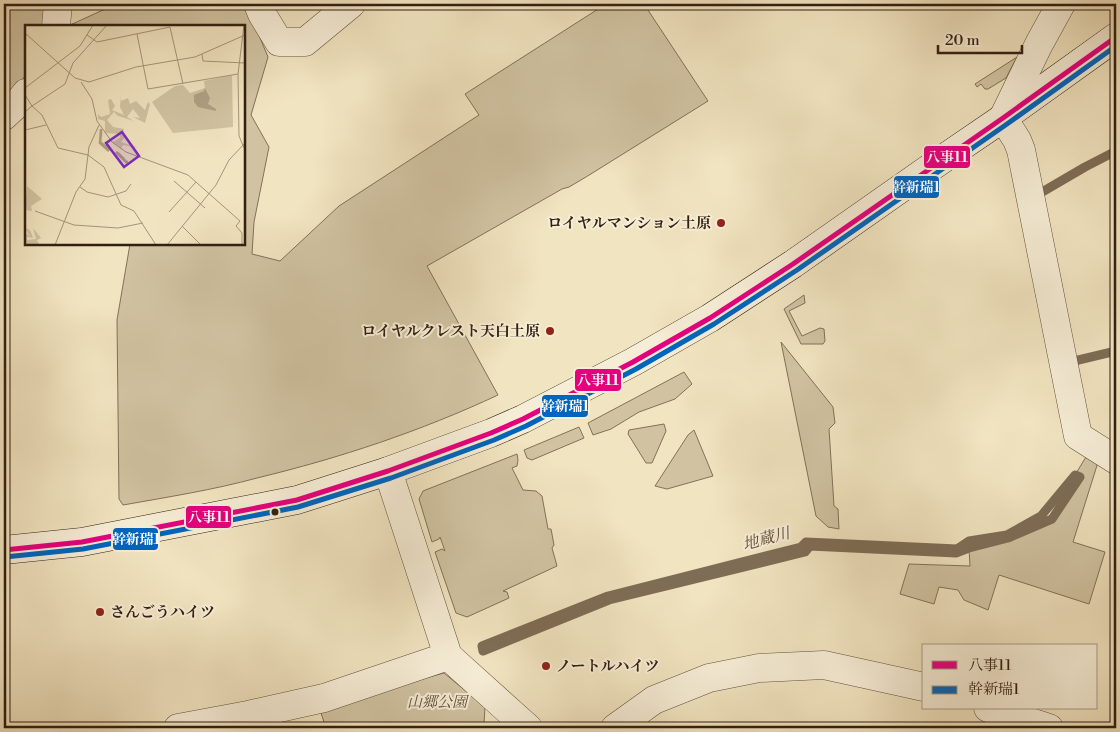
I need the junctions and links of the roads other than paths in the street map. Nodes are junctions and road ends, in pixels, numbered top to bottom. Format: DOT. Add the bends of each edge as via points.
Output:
graph roads {
  1 [pos="58,4"];
  2 [pos="258,4"];
  3 [pos="351,4"];
  4 [pos="1061,4"];
  5 [pos="56,25"];
  6 [pos="1116,37"];
  7 [pos="25,94"];
  8 [pos="4,116"];
  9 [pos="1004,118"];
  10 [pos="1116,460"];
  11 [pos="388,471"];
  12 [pos="4,550"];
  13 [pos="448,656"];
  14 [pos="922,687"];
  15 [pos="994,710"];
  16 [pos="515,724"];
  17 [pos="178,728"];
  18 [pos="615,728"];
  19 [pos="1049,728"];
  1 -- 5 [label="street"];
  2 -- 3 [label="street" via="280,42 305,42"];
  4 -- 9 [label="street"];
  6 -- 9 [label="street"];
  7 -- 8 [label="street"];
  9 -- 10 [label="street" via="1021,150 1078,436"];
  9 -- 11 [label="street" via="793,264 641,358 523,419"];
  11 -- 12 [label="street" via="297,500 82,542"];
  11 -- 13 [label="street"];
  13 -- 16 [label="street"];
  13 -- 17 [label="street" via="324,698"];
  14 -- 18 [label="street" via="824,665 759,668 709,678 654,700"];
  15 -- 19 [label="street"];
}
